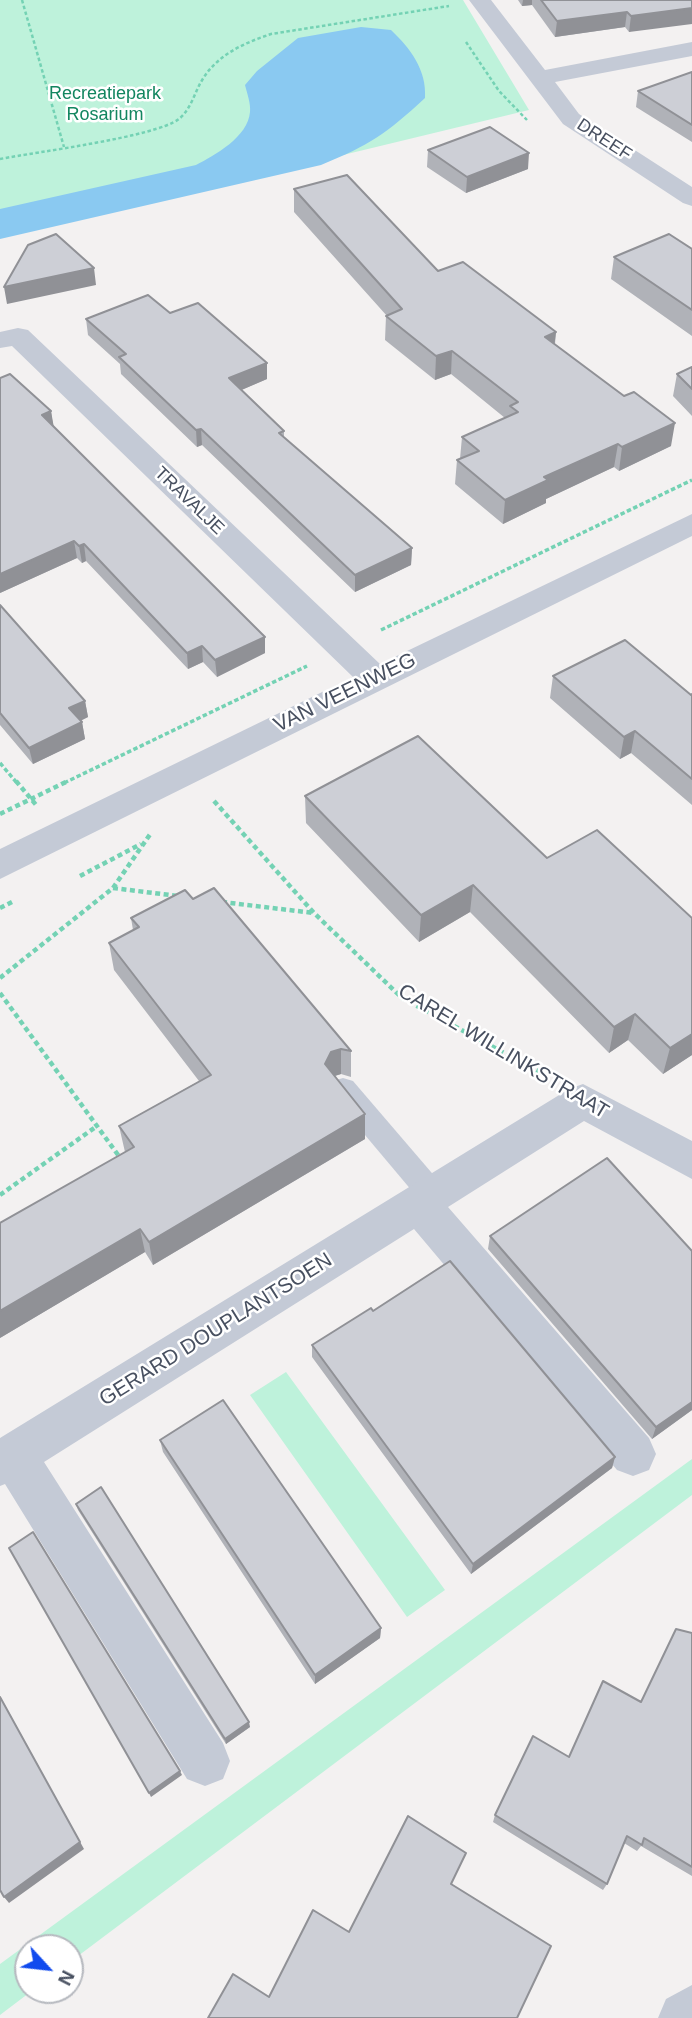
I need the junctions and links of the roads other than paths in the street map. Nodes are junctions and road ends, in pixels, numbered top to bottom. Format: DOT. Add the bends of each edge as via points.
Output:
graph roads {
  1 [pos="480,1"];
  2 [pos="692,49"];
  3 [pos="539,78"];
  4 [pos="692,198"];
  5 [pos="0,341"];
  6 [pos="692,524"];
  7 [pos="374,678"];
  8 [pos="5,851"];
  9 [pos="342,1088"];
  10 [pos="583,1101"];
  11 [pos="692,1161"];
  12 [pos="425,1199"];
  13 [pos="633,1454"];
  14 [pos="7,1460"];
  15 [pos="205,1760"];
  16 [pos="692,2012"];
  17 [pos="685,2018"];
  1 -- 3 [label="street, DREEF"];
  2 -- 3 [label="street"];
  3 -- 4 [label="street, DREEF" via="571,119"];
  5 -- 7 [label="street, TRAVALJE" via="18,336"];
  6 -- 7 [label="street, VAN VEENWEG"];
  7 -- 8 [label="street, VAN VEENWEG"];
  9 -- 12 [label="lane"];
  10 -- 11 [label="street, CAREL WILLINKSTRAAT"];
  10 -- 12 [label="street, GERARD DOUPLANTSOEN"];
  12 -- 13 [label="street"];
  12 -- 14 [label="street, GERARD DOUPLANTSOEN"];
  14 -- 15 [label="street, GERARD DOUPLANTSOEN"];
  16 -- 17 [label="street"];
}
